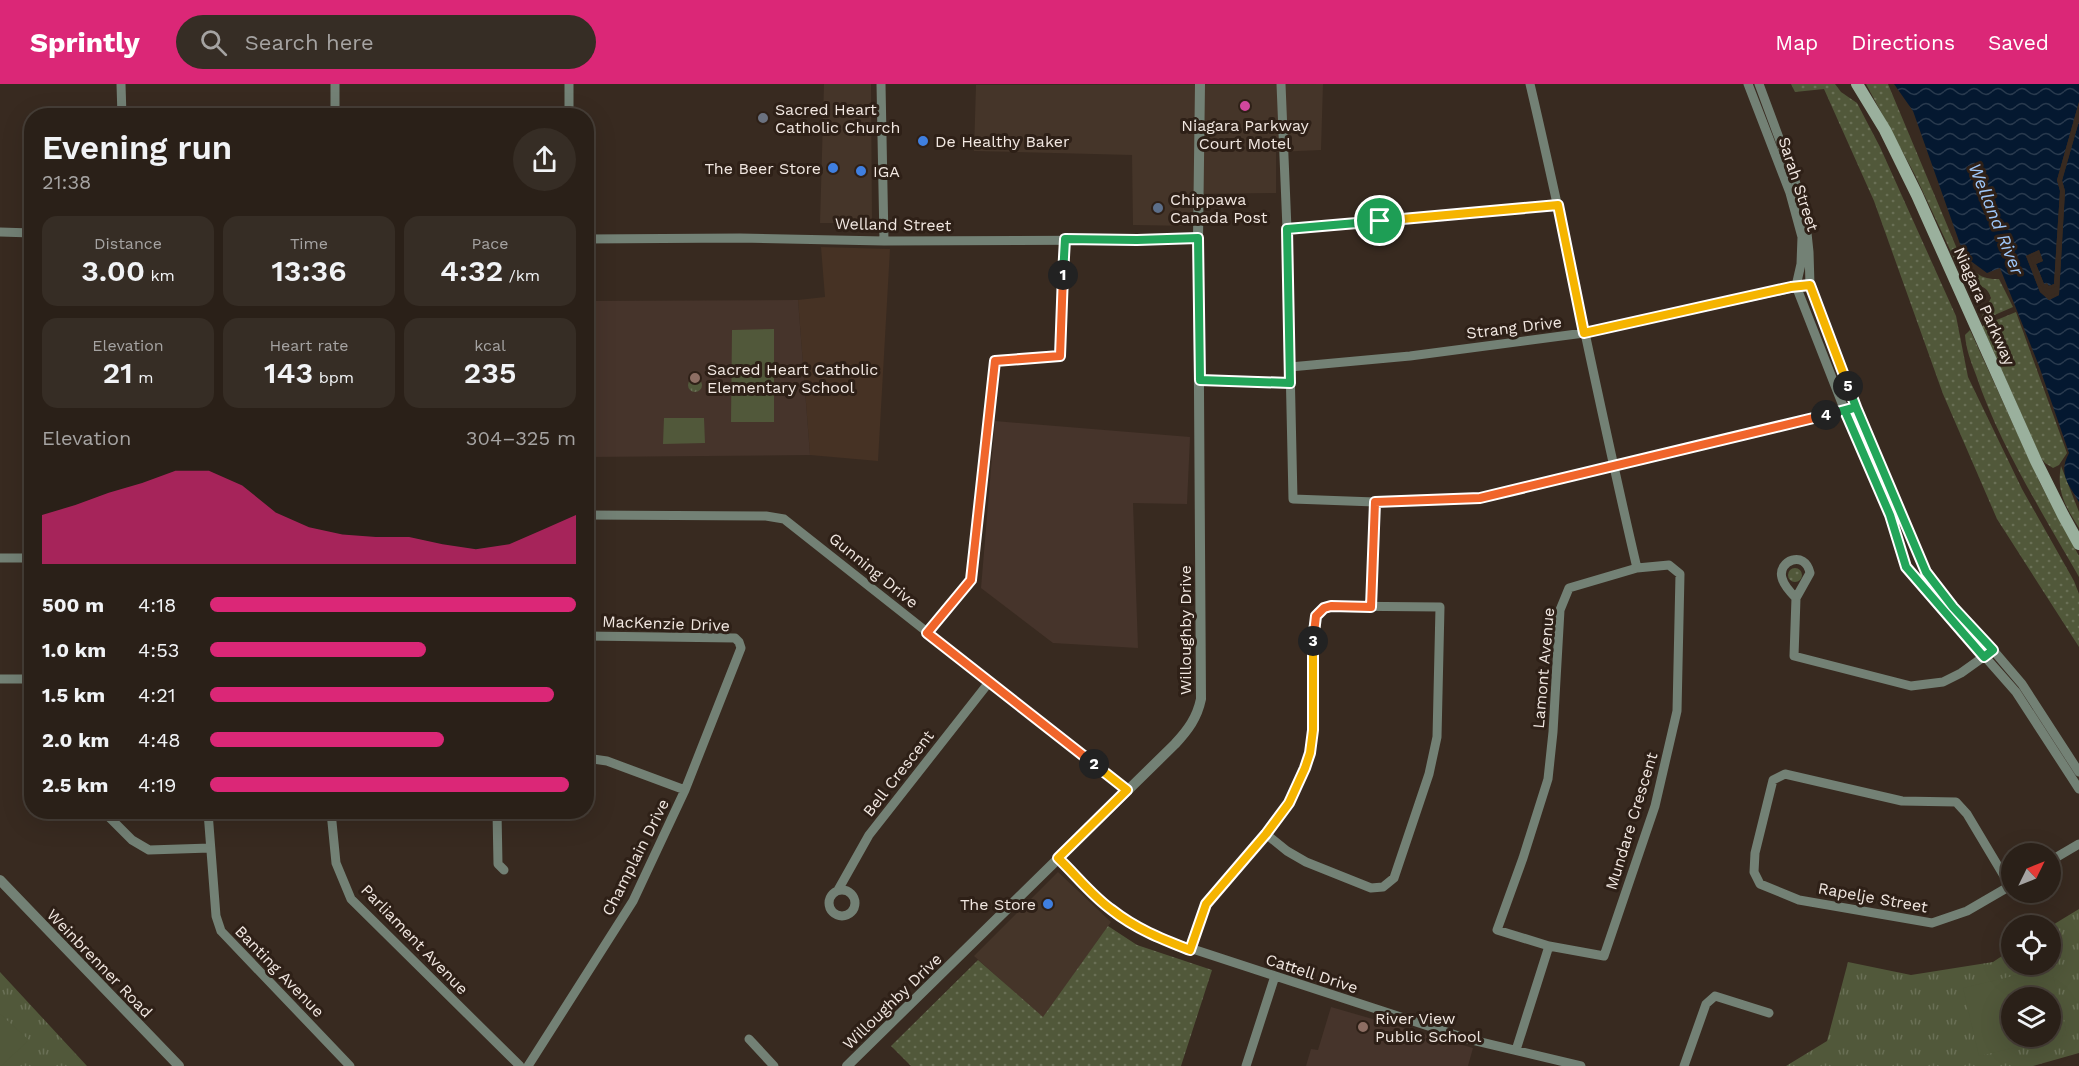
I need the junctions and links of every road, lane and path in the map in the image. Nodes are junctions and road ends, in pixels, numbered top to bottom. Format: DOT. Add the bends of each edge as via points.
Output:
graph roads {
  1 [pos="122,84"];
  2 [pos="335,84"];
  3 [pos="569,84"];
  4 [pos="881,84"];
  5 [pos="1200,84"];
  6 [pos="1281,84"];
  7 [pos="1530,84"];
  8 [pos="1748,84"];
  9 [pos="1760,84"];
  10 [pos="1857,84"];
  11 [pos="122,108"];
  12 [pos="335,108"];
  13 [pos="569,108"];
  14 [pos="1558,205"];
  15 [pos="1287,229"];
  16 [pos="0,232"];
  17 [pos="24,233"];
  18 [pos="1198,238"];
  19 [pos="594,239"];
  20 [pos="1065,239"];
  21 [pos="884,241"];
  22 [pos="1810,285"];
  23 [pos="1796,286"];
  24 [pos="1584,333"];
  25 [pos="1290,367"];
  26 [pos="1200,380"];
  27 [pos="1290,383"];
  28 [pos="1856,407"];
  29 [pos="1845,411"];
  30 [pos="1613,466"];
  31 [pos="1375,502"];
  32 [pos="594,514"];
  33 [pos="2079,544"];
  34 [pos="0,558"];
  35 [pos="24,558"];
  36 [pos="1637,568"];
  37 [pos="1796,598"];
  38 [pos="1371,607"];
  39 [pos="927,633"];
  40 [pos="594,636"];
  41 [pos="741,648"];
  42 [pos="1993,650"];
  43 [pos="1984,657"];
  44 [pos="0,679"];
  45 [pos="24,679"];
  46 [pos="990,681"];
  47 [pos="594,759"];
  48 [pos="2079,772"];
  49 [pos="2079,789"];
  50 [pos="685,790"];
  51 [pos="1127,790"];
  52 [pos="111,819"];
  53 [pos="208,819"];
  54 [pos="332,819"];
  55 [pos="497,819"];
  56 [pos="1266,834"];
  57 [pos="2079,844"];
  58 [pos="210,848"];
  59 [pos="2061,855"];
  60 [pos="1058,858"];
  61 [pos="504,870"];
  62 [pos="0,880"];
  63 [pos="2011,886"];
  64 [pos="838,890"];
  65 [pos="1549,946"];
  66 [pos="1190,950"];
  67 [pos="1275,976"];
  68 [pos="1769,1012"];
  69 [pos="749,1039"];
  70 [pos="1516,1050"];
  71 [pos="179,1066"];
  72 [pos="350,1066"];
  73 [pos="520,1066"];
  74 [pos="528,1066"];
  75 [pos="774,1066"];
  76 [pos="847,1066"];
  77 [pos="1246,1066"];
  78 [pos="1581,1066"];
  79 [pos="1684,1066"];
  1 -- 11 [label="street"];
  2 -- 12 [label="street"];
  3 -- 13 [label="street"];
  4 -- 21 [label="street"];
  5 -- 18 [label="street, Willoughby Drive"];
  6 -- 15 [label="street"];
  7 -- 14 [label="street"];
  8 -- 23 [label="street, Sarah Street" via="1802,237"];
  9 -- 22 [label="street, Sarah Street" via="1804,204"];
  10 -- 33 [label="main road, Niagara Parkway" via="1917,195 2026,439"];
  14 -- 15 [label="street"];
  14 -- 24 [label="street"];
  15 -- 25 [label="street"];
  16 -- 17 [label="street"];
  18 -- 20 [label="street, Welland Street"];
  18 -- 26 [label="street, Willoughby Drive"];
  19 -- 21 [label="street, Welland Street"];
  20 -- 21 [label="street, Welland Street"];
  20 -- 39 [label="street" via="1060,356 995,361 971,580"];
  22 -- 23 [label="street, Strang Drive"];
  22 -- 28 [label="street, Sarah Street"];
  23 -- 24 [label="street, Strang Drive"];
  23 -- 29 [label="street"];
  24 -- 25 [label="street, Strang Drive"];
  24 -- 30 [label="street"];
  25 -- 27 [label="street"];
  26 -- 27 [label="street"];
  26 -- 51 [label="street, Willoughby Drive" via="1201,699 1191,725"];
  27 -- 31 [label="street" via="1293,499"];
  28 -- 29 [label="street"];
  28 -- 42 [label="street, Sarah Street" via="1926,572"];
  29 -- 30 [label="street"];
  29 -- 43 [label="street" via="1890,515 1906,567"];
  30 -- 31 [label="street" via="1480,498"];
  30 -- 36 [label="street"];
  31 -- 38 [label="street"];
  32 -- 39 [label="street, Gunning Drive" via="784,519"];
  34 -- 35 [label="street"];
  36 -- 65 [label="street, Lamont Avenue" via="1569,588 1560,610 1548,779 1497,930"];
  36 -- 65 [label="street, Mundare Crescent" via="1668,565 1680,574 1677,711 1655,806 1604,956"];
  37 -- 43 [label="street" via="1794,656 1911,686 1943,682"];
  38 -- 56 [label="street" via="1331,606 1316,616 1310,753 1295,792"];
  38 -- 56 [label="street" via="1440,607 1437,737 1429,774 1394,878 1383,887 1371,888 1306,862"];
  39 -- 46 [label="street, Gunning Drive"];
  40 -- 41 [label="street, MacKenzie Drive" via="735,638"];
  41 -- 50 [label="street, Champlain Drive"];
  42 -- 43 [label="street"];
  42 -- 48 [label="street, Sarah Street" via="2022,684"];
  43 -- 49 [label="street" via="2016,692"];
  44 -- 45 [label="street"];
  46 -- 51 [label="street, Gunning Drive"];
  46 -- 64 [label="street, Bell Crescent" via="874,828"];
  47 -- 50 [label="street"];
  50 -- 74 [label="street, Champlain Drive" via="628,910"];
  51 -- 60 [label="street, Willoughby Drive"];
  52 -- 58 [label="street" via="140,847 149,850"];
  53 -- 58 [label="street, Banting Avenue"];
  54 -- 73 [label="street, Parliament Avenue" via="336,863 351,899"];
  55 -- 61 [label="street" via="498,864"];
  56 -- 66 [label="street" via="1206,904"];
  57 -- 59 [label="street"];
  58 -- 72 [label="street, Banting Avenue" via="221,931"];
  60 -- 66 [label="street, Cattell Drive" via="1120,917 1153,936"];
  60 -- 76 [label="street, Willoughby Drive"];
  62 -- 71 [label="street, Weinbrenner Road"];
  63 -- 63 [label="street, Rapelje Street" via="1956,802 1902,801 1785,774 1773,780 1755,853 1754,872 1760,884 1799,900 1932,923 1967,911"];
  65 -- 70 [label="street"];
  66 -- 67 [label="street, Cattell Drive"];
  67 -- 70 [label="street, Cattell Drive" via="1468,1039"];
  67 -- 77 [label="street"];
  68 -- 79 [label="street" via="1715,996 1706,1004"];
  69 -- 75 [label="street"];
  70 -- 78 [label="street, Cattell Drive"];
}
